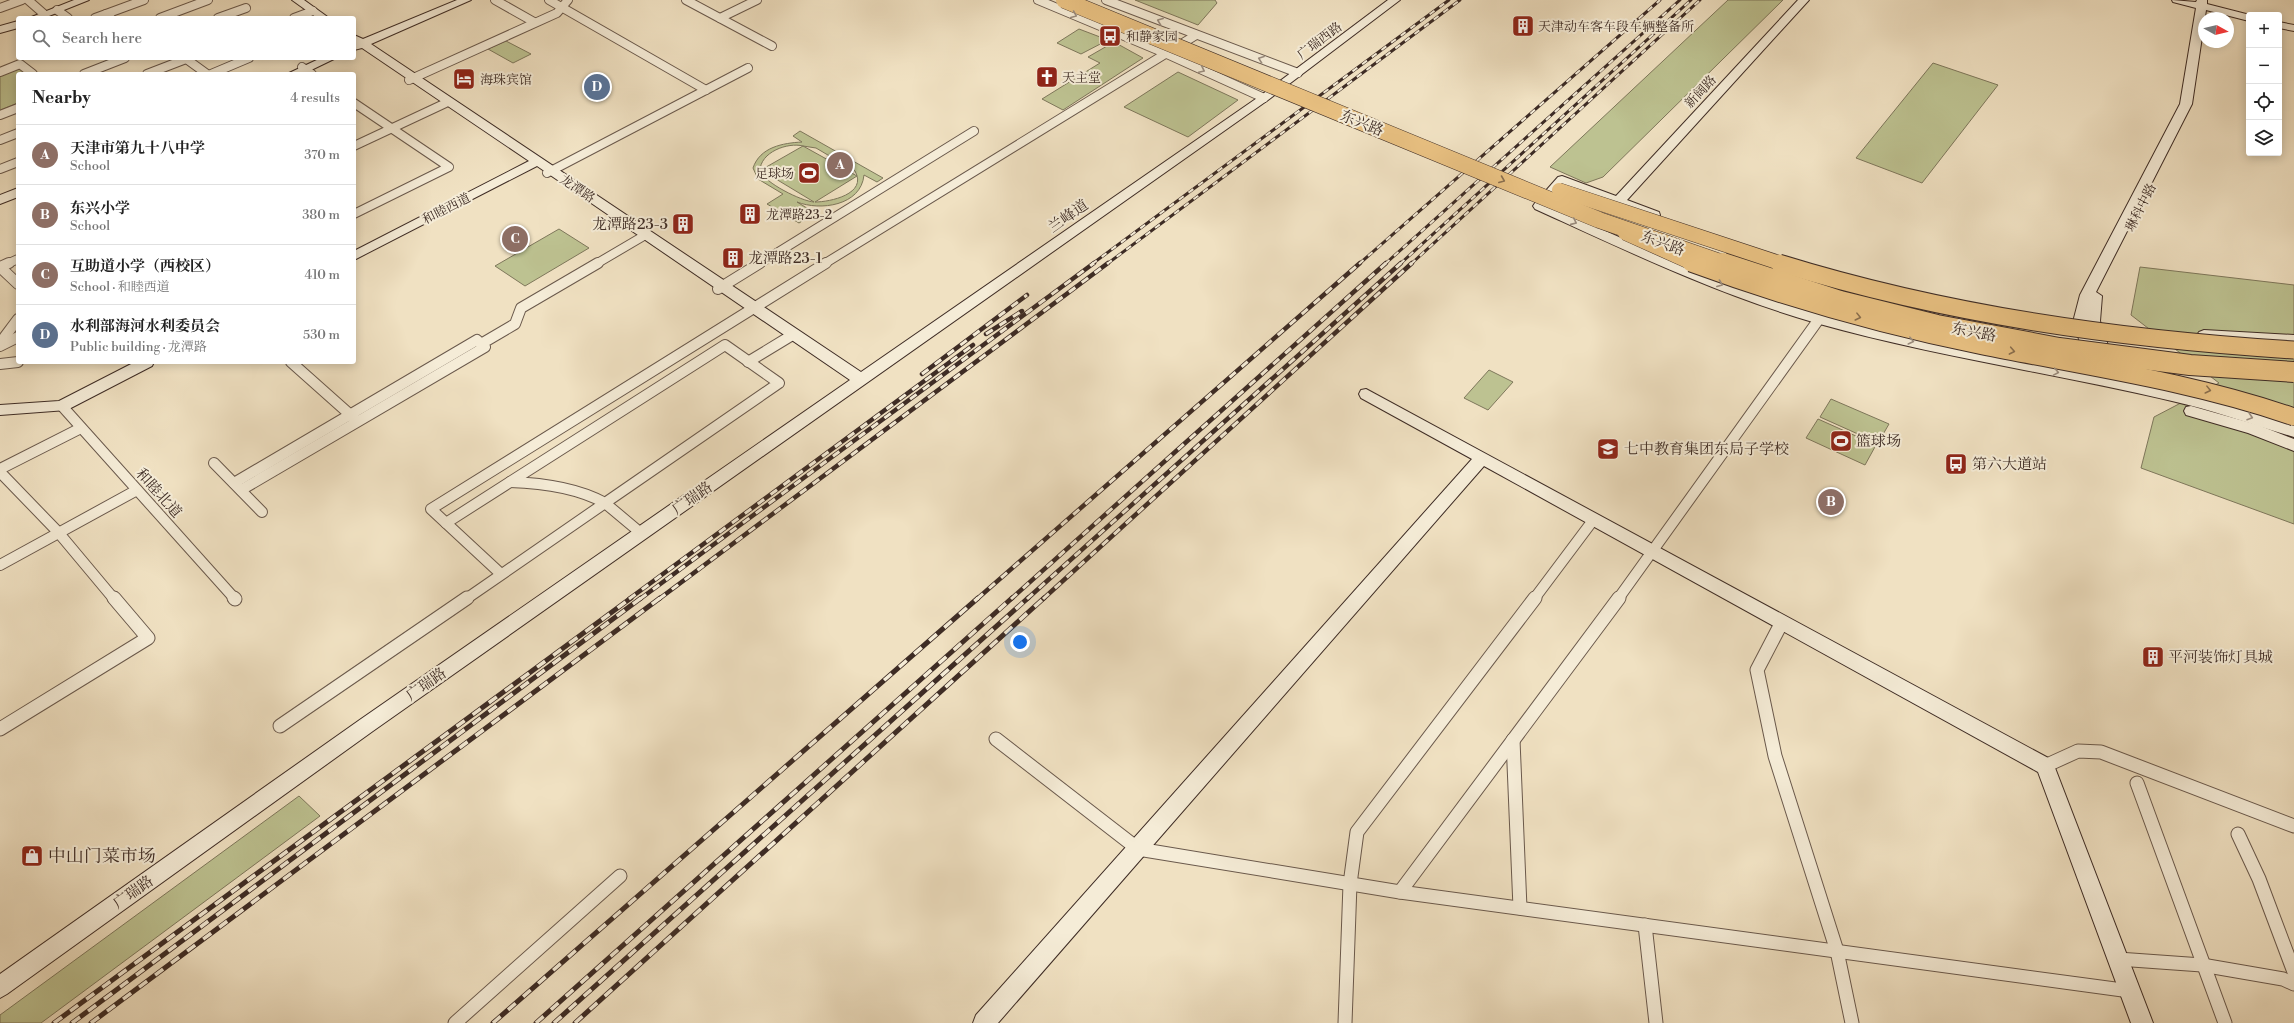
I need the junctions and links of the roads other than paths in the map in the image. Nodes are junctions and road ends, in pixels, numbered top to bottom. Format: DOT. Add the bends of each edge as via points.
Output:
graph roads {
  1 [pos="22,0"];
  2 [pos="28,0"];
  3 [pos="84,0"];
  4 [pos="144,0"];
  5 [pos="208,0"];
  6 [pos="290,0"];
  7 [pos="297,0"];
  8 [pos="460,0"];
  9 [pos="466,0"];
  10 [pos="495,0"];
  11 [pos="549,0"];
  12 [pos="568,0"];
  13 [pos="686,0"];
  14 [pos="756,0"];
  15 [pos="1038,0"];
  16 [pos="1085,0"];
  17 [pos="1106,0"];
  18 [pos="1394,0"];
  19 [pos="1804,0"];
  20 [pos="2177,0"];
  21 [pos="1060,2"];
  22 [pos="2204,5"];
  23 [pos="561,7"];
  24 [pos="0,8"];
  25 [pos="246,8"];
  26 [pos="57,10"];
  27 [pos="2246,13"];
  28 [pos="44,14"];
  29 [pos="313,14"];
  30 [pos="39,16"];
  31 [pos="65,16"];
  32 [pos="108,16"];
  33 [pos="165,16"];
  34 [pos="224,16"];
  35 [pos="2246,17"];
  36 [pos="720,18"];
  37 [pos="2282,21"];
  38 [pos="534,22"];
  39 [pos="2294,24"];
  40 [pos="16,25"];
  41 [pos="2282,26"];
  42 [pos="2294,28"];
  43 [pos="0,30"];
  44 [pos="1193,33"];
  45 [pos="357,44"];
  46 [pos="772,46"];
  47 [pos="2201,48"];
  48 [pos="1164,53"];
  49 [pos="101,60"];
  50 [pos="120,60"];
  51 [pos="180,60"];
  52 [pos="188,60"];
  53 [pos="244,60"];
  54 [pos="321,60"];
  55 [pos="326,60"];
  56 [pos="107,65"];
  57 [pos="748,68"];
  58 [pos="306,70"];
  59 [pos="0,72"];
  60 [pos="30,72"];
  61 [pos="89,72"];
  62 [pos="152,72"];
  63 [pos="204,72"];
  64 [pos="216,72"];
  65 [pos="1298,73"];
  66 [pos="412,79"];
  67 [pos="706,90"];
  68 [pos="1264,98"];
  69 [pos="446,102"];
  70 [pos="356,107"];
  71 [pos="16,109"];
  72 [pos="0,115"];
  73 [pos="392,128"];
  74 [pos="974,131"];
  75 [pos="16,134"];
  76 [pos="0,140"];
  77 [pos="356,145"];
  78 [pos="536,162"];
  79 [pos="16,163"];
  80 [pos="0,169"];
  81 [pos="549,171"];
  82 [pos="1559,190"];
  83 [pos="16,193"];
  84 [pos="16,197"];
  85 [pos="0,200"];
  86 [pos="1618,202"];
  87 [pos="0,203"];
  88 [pos="356,213"];
  89 [pos="1599,220"];
  90 [pos="645,236"];
  91 [pos="356,255"];
  92 [pos="16,260"];
  93 [pos="0,267"];
  94 [pos="16,282"];
  95 [pos="721,287"];
  96 [pos="752,307"];
  97 [pos="1819,319"];
  98 [pos="16,322"];
  99 [pos="2091,328"];
  100 [pos="791,336"];
  101 [pos="16,338"];
  102 [pos="2292,341"];
  103 [pos="0,344"];
  104 [pos="2294,361"];
  105 [pos="16,362"];
  106 [pos="748,362"];
  107 [pos="0,364"];
  108 [pos="143,364"];
  109 [pos="293,364"];
  110 [pos="2294,372"];
  111 [pos="2106,381"];
  112 [pos="857,382"];
  113 [pos="1366,394"];
  114 [pos="62,406"];
  115 [pos="0,410"];
  116 [pos="2294,417"];
  117 [pos="354,418"];
  118 [pos="81,428"];
  119 [pos="2294,432"];
  120 [pos="2294,445"];
  121 [pos="1482,458"];
  122 [pos="214,463"];
  123 [pos="0,471"];
  124 [pos="510,482"];
  125 [pos="237,486"];
  126 [pos="137,490"];
  127 [pos="605,503"];
  128 [pos="262,512"];
  129 [pos="1594,519"];
  130 [pos="446,523"];
  131 [pos="58,532"];
  132 [pos="642,534"];
  133 [pos="1654,552"];
  134 [pos="0,564"];
  135 [pos="501,574"];
  136 [pos="235,599"];
  137 [pos="1782,622"];
  138 [pos="280,726"];
  139 [pos="0,728"];
  140 [pos="996,739"];
  141 [pos="1513,740"];
  142 [pos="2045,766"];
  143 [pos="2137,783"];
  144 [pos="2294,826"];
  145 [pos="2238,834"];
  146 [pos="1138,849"];
  147 [pos="620,876"];
  148 [pos="1350,884"];
  149 [pos="1400,892"];
  150 [pos="1520,908"];
  151 [pos="1645,925"];
  152 [pos="1837,951"];
  153 [pos="2118,959"];
  154 [pos="2202,965"];
  155 [pos="2294,972"];
  156 [pos="2294,984"];
  157 [pos="0,987"];
  158 [pos="2130,991"];
  159 [pos="455,1023"];
  160 [pos="984,1023"];
  161 [pos="1345,1023"];
  162 [pos="1656,1023"];
  163 [pos="1852,1023"];
  164 [pos="2142,1023"];
  165 [pos="2225,1023"];
  1 -- 24 [label="street"];
  2 -- 28 [label="street"];
  3 -- 26 [label="street"];
  4 -- 32 [label="street"];
  5 -- 33 [label="street"];
  6 -- 29 [label="street"];
  7 -- 29 [label="street"];
  8 -- 45 [label="street"];
  9 -- 45 [label="street"];
  10 -- 38 [label="street"];
  11 -- 23 [label="street"];
  12 -- 23 [label="street"];
  13 -- 36 [label="street"];
  14 -- 36 [label="street"];
  15 -- 21 [label="street"];
  16 -- 82 [label="highway, 东兴路"];
  44 -- 17 [label="street, one-way"];
  18 -- 65 [label="street, 广瑞西路"];
  19 -- 86 [label="street, 新阔路"];
  20 -- 22 [label="street"];
  21 -- 48 [label="street, one-way"];
  21 -- 89 [label="highway, 东兴路, one-way, bridge"];
  22 -- 27 [label="street"];
  22 -- 35 [label="street"];
  22 -- 99 [label="street, 琳科中路" via="2184,108 2087,295"];
  23 -- 38 [label="street" via="557,12"];
  23 -- 67 [label="street"];
  25 -- 34 [label="street"];
  26 -- 28 [label="street"];
  26 -- 31 [label="street"];
  28 -- 30 [label="street"];
  36 -- 46 [label="street"];
  37 -- 39 [label="street"];
  38 -- 66 [label="street"];
  40 -- 43 [label="street"];
  41 -- 42 [label="street"];
  44 -- 48 [label="street"];
  65 -- 44 [label="street, one-way"];
  45 -- 66 [label="street, 龙潭路"];
  47 -- 99 [label="street, 琳科中路" via="2188,114 2096,294 2092,307"];
  48 -- 68 [label="street, one-way"];
  48 -- 96 [label="street"];
  49 -- 56 [label="street"];
  50 -- 56 [label="street"];
  51 -- 62 [label="street"];
  52 -- 63 [label="street"];
  53 -- 64 [label="street"];
  54 -- 58 [label="street"];
  55 -- 58 [label="street"];
  56 -- 61 [label="street"];
  57 -- 67 [label="street"];
  59 -- 60 [label="street" via="20,64"];
  65 -- 68 [label="street, 兰峰道"];
  66 -- 69 [label="street, 龙潭路"];
  67 -- 81 [label="street"];
  68 -- 112 [label="street, 兰峰道"];
  69 -- 73 [label="street"];
  69 -- 78 [label="street, 龙潭路"];
  70 -- 73 [label="street"];
  71 -- 72 [label="street"];
  73 -- 77 [label="street"];
  73 -- 88 [label="street" via="449,168"];
  74 -- 95 [label="street"];
  75 -- 76 [label="street"];
  78 -- 81 [label="street, 龙潭路"];
  78 -- 91 [label="street, 和睦西道"];
  79 -- 80 [label="street"];
  81 -- 90 [label="street, 龙潭路"];
  82 -- 102 [label="main road, bridge" via="1784,265 1922,301 1994,316 2090,332 2211,345"];
  82 -- 104 [label="highway, 东兴路, bridge" via="1714,252 1802,280 1923,311 2013,330 2103,344"];
  83 -- 85 [label="street"];
  84 -- 87 [label="street"];
  86 -- 97 [label="street, one-way" via="1562,180 1539,206 1678,269"];
  86 -- 99 [label="street" via="1790,259 1847,275"];
  89 -- 110 [label="highway, 东兴路, bridge" via="1781,284 1944,326 2128,358"];
  89 -- 116 [label="main road, one-way, bridge" via="1649,246 1694,265 1856,316 2013,352 2159,378 2222,394"];
  90 -- 95 [label="street, 龙潭路"];
  90 -- 117 [label="street" via="521,308 515,324 481,344 485,347"];
  92 -- 93 [label="street"];
  93 -- 94 [label="street"];
  95 -- 96 [label="street, 龙潭路"];
  96 -- 100 [label="street, 龙潭路"];
  96 -- 130 [label="street" via="431,509"];
  97 -- 111 [label="street, one-way" via="1928,346"];
  97 -- 133 [label="street"];
  98 -- 103 [label="street"];
  99 -- 102 [label="street"];
  99 -- 111 [label="street"];
  99 -- 111 [label="street"];
  100 -- 106 [label="street"];
  100 -- 112 [label="street, 龙潭路"];
  101 -- 103 [label="street"];
  105 -- 107 [label="street"];
  106 -- 124 [label="street" via="725,345"];
  106 -- 127 [label="street" via="779,384"];
  108 -- 114 [label="street"];
  109 -- 117 [label="street"];
  111 -- 119 [label="street, one-way" via="2195,400"];
  111 -- 120 [label="street"];
  112 -- 132 [label="street, 广瑞路"];
  113 -- 121 [label="street"];
  114 -- 115 [label="street"];
  114 -- 118 [label="street, 和睦北道"];
  117 -- 125 [label="street"];
  118 -- 123 [label="street"];
  118 -- 126 [label="street, 和睦北道"];
  121 -- 129 [label="street"];
  121 -- 146 [label="street"];
  122 -- 125 [label="street"];
  123 -- 131 [label="street"];
  124 -- 127 [label="street" via="566,489"];
  124 -- 130 [label="street"];
  125 -- 128 [label="street"];
  126 -- 131 [label="street"];
  126 -- 136 [label="street, 和睦北道"];
  127 -- 132 [label="street"];
  127 -- 135 [label="street"];
  129 -- 133 [label="street"];
  129 -- 148 [label="street" via="1357,832"];
  130 -- 135 [label="street"];
  131 -- 134 [label="street"];
  131 -- 139 [label="street" via="148,638"];
  132 -- 157 [label="street, 广瑞路" via="367,725"];
  133 -- 137 [label="street"];
  133 -- 141 [label="street"];
  135 -- 138 [label="street"];
  137 -- 142 [label="street"];
  137 -- 152 [label="street" via="1757,670 1775,756"];
  140 -- 146 [label="street"];
  141 -- 149 [label="street"];
  141 -- 150 [label="street"];
  142 -- 144 [label="street" via="2085,749 2101,752"];
  142 -- 153 [label="street"];
  143 -- 154 [label="street"];
  145 -- 155 [label="street" via="2259,879"];
  146 -- 148 [label="street"];
  146 -- 160 [label="street"];
  147 -- 159 [label="street"];
  148 -- 149 [label="street"];
  148 -- 161 [label="street"];
  149 -- 150 [label="street"];
  150 -- 151 [label="street"];
  151 -- 152 [label="street"];
  151 -- 162 [label="street"];
  152 -- 158 [label="street"];
  152 -- 163 [label="street"];
  153 -- 154 [label="street"];
  153 -- 158 [label="street"];
  154 -- 156 [label="street" via="2283,979"];
  154 -- 165 [label="street"];
  158 -- 164 [label="street"];
}
